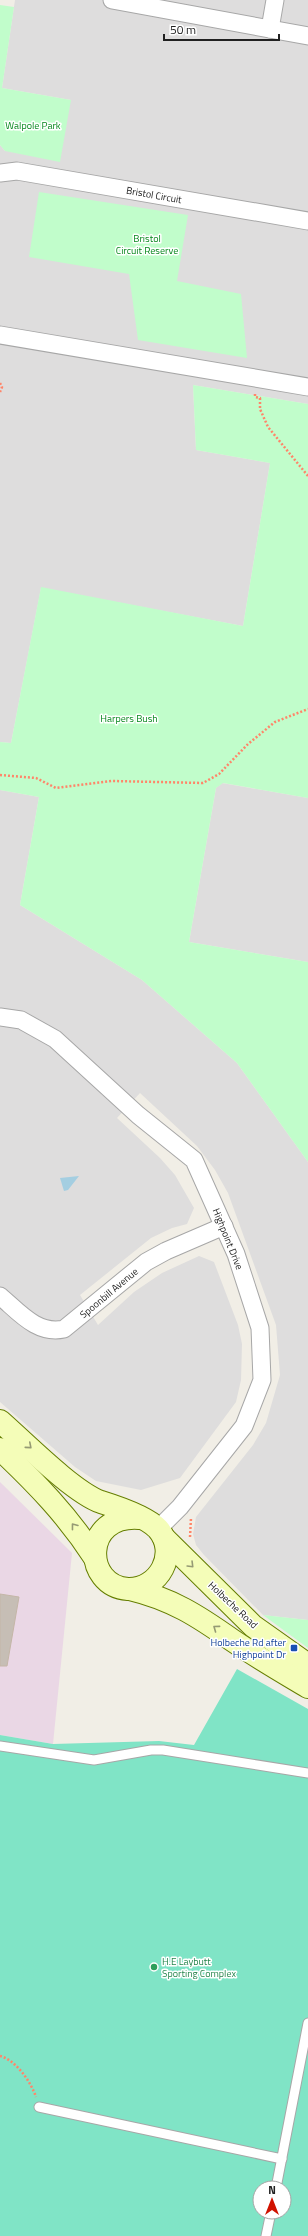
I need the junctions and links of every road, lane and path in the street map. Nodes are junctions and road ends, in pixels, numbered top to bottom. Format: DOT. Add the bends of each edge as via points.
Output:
graph roads {
  1 [pos="112,0"];
  2 [pos="275,0"];
  3 [pos="270,29"];
  4 [pos="308,36"];
  5 [pos="0,173"];
  6 [pos="308,221"];
  7 [pos="0,335"];
  8 [pos="0,383"];
  9 [pos="308,387"];
  10 [pos="256,391"];
  11 [pos="0,392"];
  12 [pos="308,476"];
  13 [pos="308,709"];
  14 [pos="0,775"];
  15 [pos="0,1016"];
  16 [pos="224,1226"];
  17 [pos="0,1296"];
  18 [pos="0,1421"];
  19 [pos="0,1449"];
  20 [pos="139,1518"];
  21 [pos="161,1534"];
  22 [pos="95,1558"];
  23 [pos="127,1589"];
  24 [pos="308,1665"];
  25 [pos="308,1687"];
  26 [pos="0,1746"];
  27 [pos="308,1773"];
  28 [pos="308,2023"];
  29 [pos="2,2056"];
  30 [pos="40,2107"];
  31 [pos="282,2159"];
  32 [pos="278,2180"];
  33 [pos="269,2220"];
  34 [pos="266,2236"];
  1 -- 3 [label="street"];
  2 -- 3 [label="street"];
  3 -- 4 [label="street"];
  5 -- 6 [label="street, Bristol Circuit" via="17,171"];
  7 -- 9 [label="street"];
  8 -- 11 [label="path"];
  10 -- 12 [label="path" via="255,397 260,398 260,409 268,427"];
  13 -- 14 [label="path" via="275,722 248,744 219,774 203,783 112,781 56,788 36,778"];
  15 -- 16 [label="street, Highpoint Drive" via="21,1020 55,1039 138,1115 194,1160"];
  16 -- 17 [label="street, Spoonbill Avenue" via="146,1262 64,1329 43,1330 33,1325"];
  16 -- 21 [label="street, Highpoint Drive" via="260,1328 262,1380 244,1426"];
  18 -- 20 [label="street, one-way" via="88,1495"];
  22 -- 19 [label="street, one-way" via="53,1500"];
  20 -- 21 [label="street" via="150,1522"];
  20 -- 22 [label="street" via="127,1517 106,1526 95,1547"];
  21 -- 23 [label="street" via="167,1557 164,1568 149,1584"];
  21 -- 24 [label="street, Holbeche Road, one-way" via="253,1626"];
  22 -- 23 [label="street" via="106,1579"];
  25 -- 23 [label="street, one-way" via="184,1607"];
  26 -- 27 [label="lane" via="94,1760 162,1750"];
  28 -- 31 [label="lane"];
  29 -- 30 [label="path" via="11,2061 33,2088"];
  30 -- 31 [label="lane"];
  31 -- 32 [label="lane"];
  33 -- 34 [label="lane"];
}
